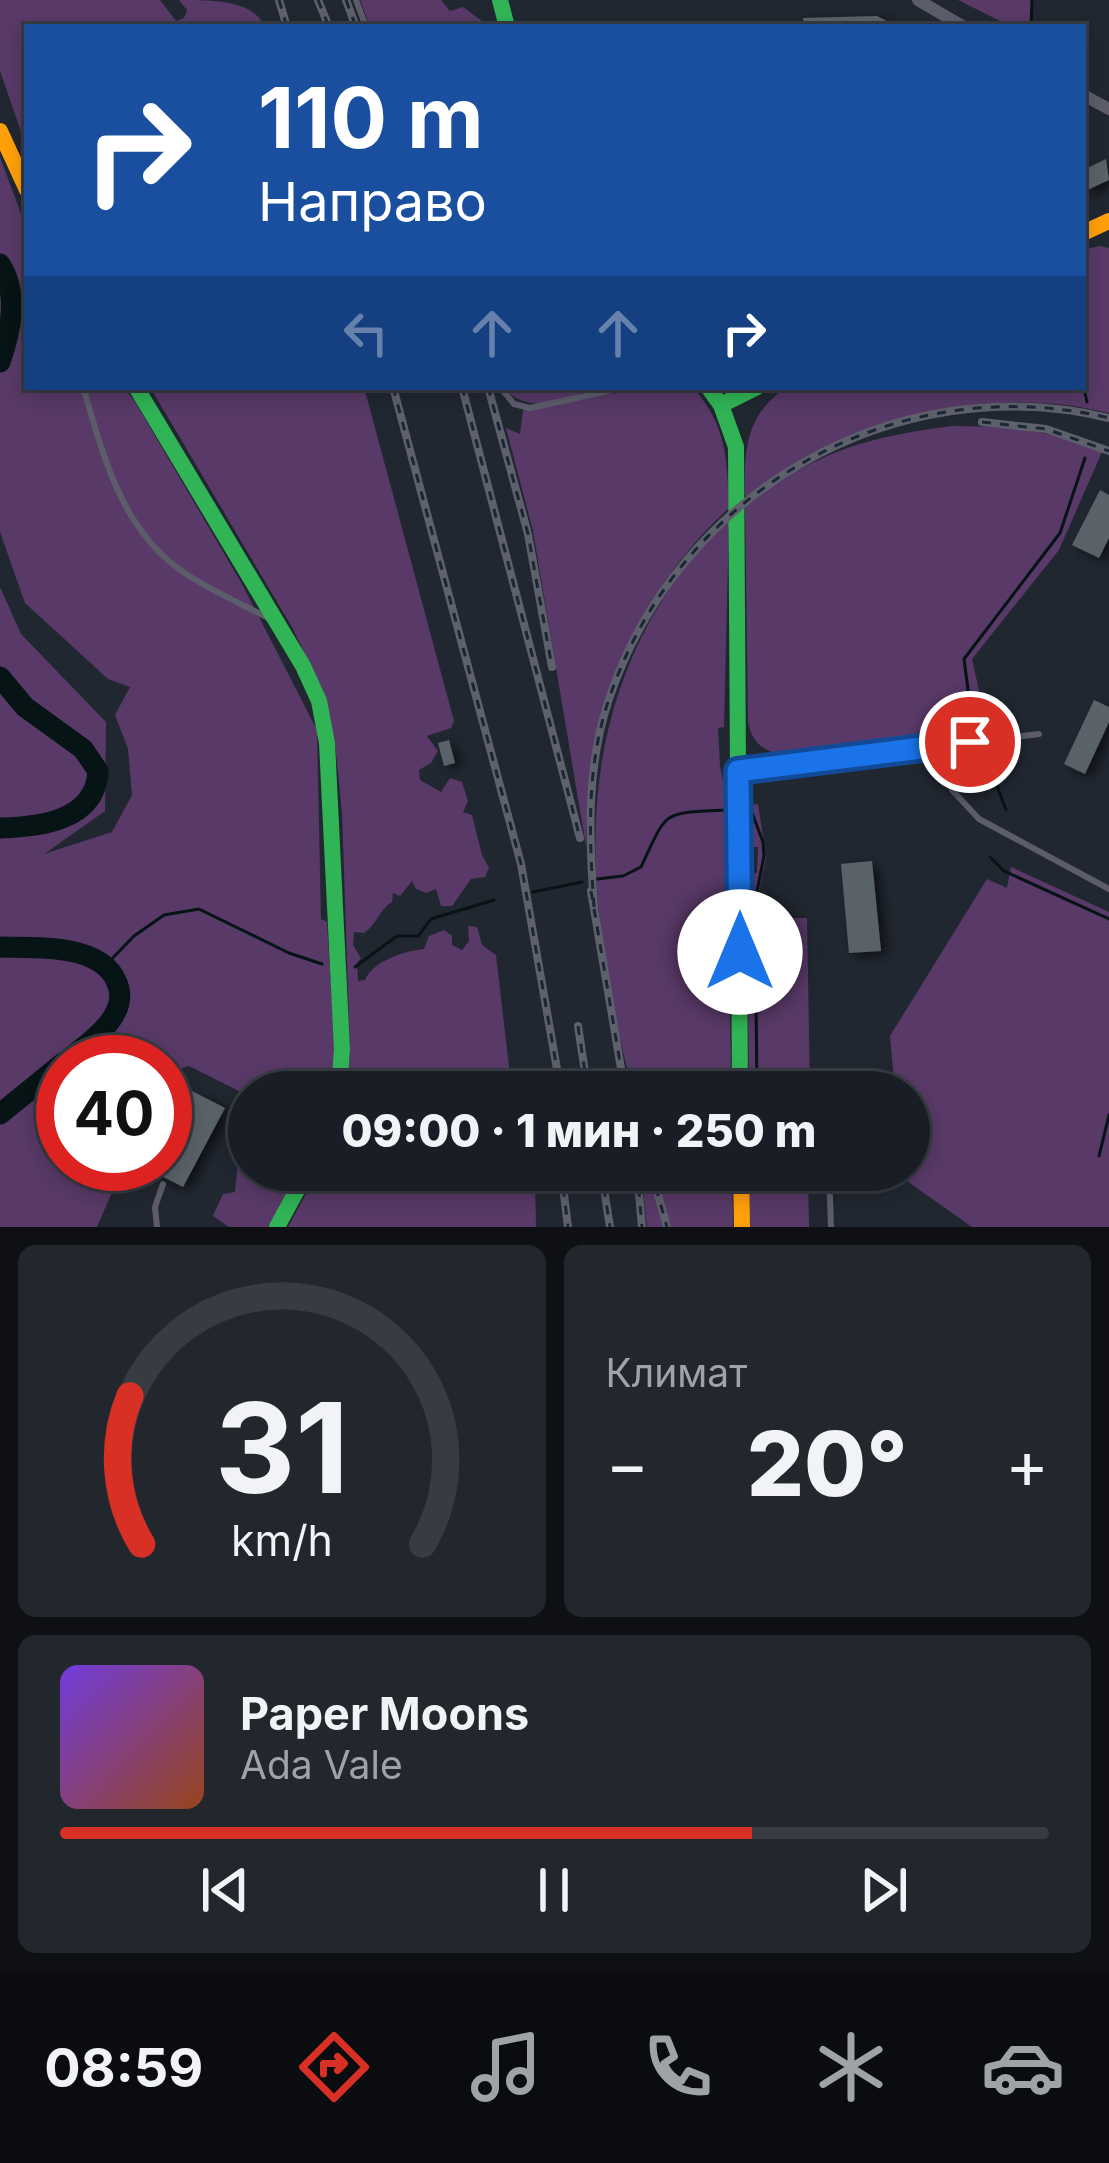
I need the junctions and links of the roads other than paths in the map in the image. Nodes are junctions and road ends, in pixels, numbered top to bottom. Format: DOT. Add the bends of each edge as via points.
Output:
graph roads {
  1 [pos="918,0"];
  2 [pos="959,24"];
  3 [pos="0,131"];
  4 [pos="24,183"];
  5 [pos="83,390"];
  6 [pos="138,390"];
  7 [pos="502,390"];
  8 [pos="613,390"];
  9 [pos="710,390"];
  10 [pos="751,390"];
  11 [pos="722,405"];
  12 [pos="278,623"];
  13 [pos="1040,734"];
  14 [pos="935,747"];
  15 [pos="738,771"];
  16 [pos="1109,889"];
  17 [pos="341,1071"];
  18 [pos="740,1071"];
  19 [pos="161,1191"];
  20 [pos="297,1191"];
  21 [pos="741,1191"];
  22 [pos="830,1191"];
  23 [pos="158,1227"];
  24 [pos="277,1227"];
  25 [pos="742,1227"];
  26 [pos="831,1227"];
  1 -- 2 [label="street"];
  3 -- 4 [label="street"];
  5 -- 12 [label="lane" via="119,499 146,540 184,573"];
  6 -- 12 [label="street"];
  7 -- 8 [label="lane" via="530,408"];
  9 -- 11 [label="street"];
  10 -- 11 [label="street"];
  11 -- 15 [label="street" via="736,447"];
  12 -- 17 [label="street" via="319,701 327,743"];
  13 -- 14 [label="lane"];
  14 -- 15 [label="lane"];
  14 -- 16 [label="lane" via="952,790 979,819"];
  15 -- 18 [label="street"];
  19 -- 23 [label="lane"];
  20 -- 24 [label="street"];
  21 -- 25 [label="street"];
  22 -- 26 [label="lane"];
}
